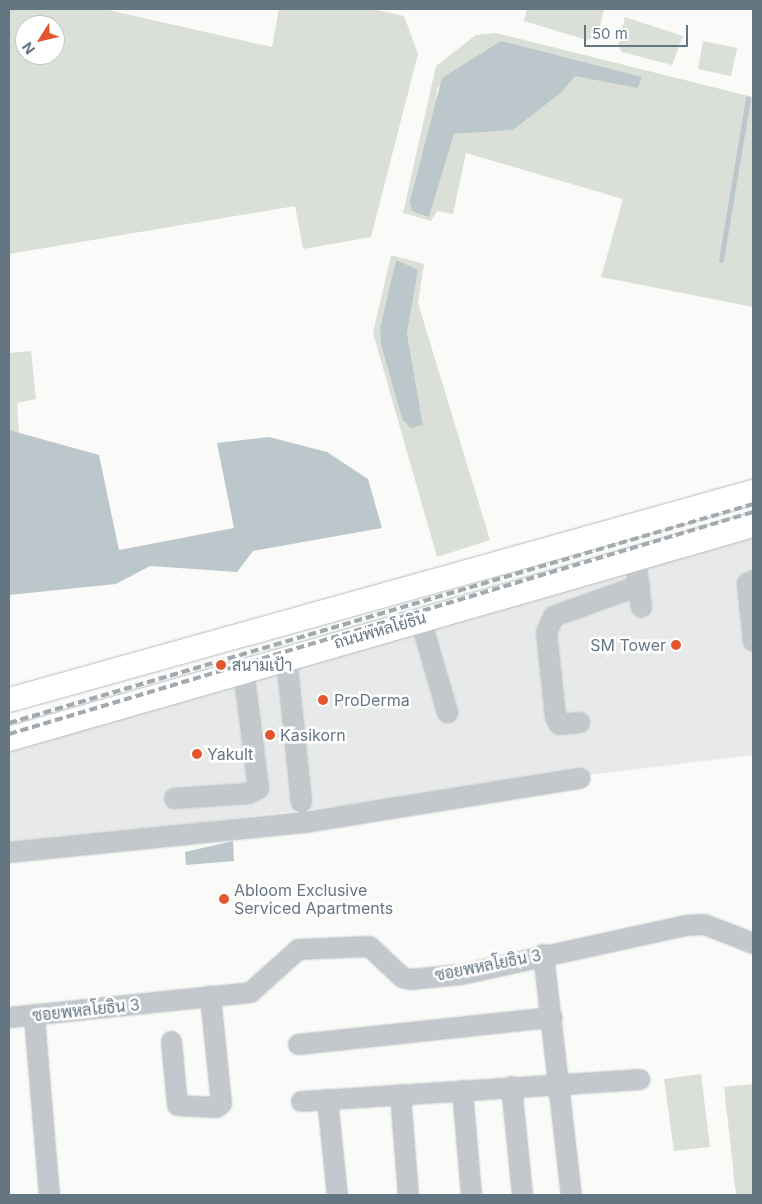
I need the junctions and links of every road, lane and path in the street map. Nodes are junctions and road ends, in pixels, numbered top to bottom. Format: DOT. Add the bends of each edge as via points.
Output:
graph roads {
  1 [pos="753,492"];
  2 [pos="753,525"];
  3 [pos="635,558"];
  4 [pos="433,579"];
  5 [pos="753,580"];
  6 [pos="638,585"];
  7 [pos="641,607"];
  8 [pos="443,613"];
  9 [pos="420,619"];
  10 [pos="753,640"];
  11 [pos="286,657"];
  12 [pos="243,669"];
  13 [pos="9,700"];
  14 [pos="447,712"];
  15 [pos="580,722"];
  16 [pos="9,739"];
  17 [pos="580,778"];
  18 [pos="174,798"];
  19 [pos="301,801"];
  20 [pos="9,852"];
  21 [pos="753,943"];
  22 [pos="543,954"];
  23 [pos="210,996"];
  24 [pos="9,1017"];
  25 [pos="34,1017"];
  26 [pos="552,1017"];
  27 [pos="171,1041"];
  28 [pos="298,1044"];
  29 [pos="639,1079"];
  30 [pos="560,1083"];
  31 [pos="512,1086"];
  32 [pos="462,1090"];
  33 [pos="400,1094"];
  34 [pos="327,1099"];
  35 [pos="302,1101"];
  36 [pos="49,1195"];
  37 [pos="337,1195"];
  38 [pos="408,1195"];
  39 [pos="471,1195"];
  40 [pos="522,1195"];
  41 [pos="571,1195"];
  1 -- 4 [label="main road"];
  2 -- 3 [label="main road, ถนนพหลโยธิน"];
  3 -- 6 [label="street"];
  3 -- 8 [label="main road, ถนนพหลโยธิน"];
  4 -- 8 [label="main road"];
  4 -- 13 [label="main road"];
  5 -- 10 [label="street" via="747,583"];
  6 -- 7 [label="street"];
  6 -- 15 [label="street" via="553,616 546,632 554,716 559,724"];
  8 -- 9 [label="main road, ถนนพหลโยธิน"];
  9 -- 11 [label="main road, ถนนพหลโยธิน"];
  9 -- 14 [label="street"];
  11 -- 12 [label="main road, ถนนพหลโยธิน"];
  11 -- 19 [label="street"];
  12 -- 16 [label="main road, ถนนพหลโยธิน"];
  12 -- 18 [label="street" via="258,788 248,793"];
  17 -- 20 [label="street" via="304,822"];
  21 -- 22 [label="street, ซอยพหลโยธิน 3" via="704,924"];
  22 -- 23 [label="street, ซอยพหลโยธิน 3" via="461,974 410,979 402,977 369,946 298,949 250,992"];
  22 -- 26 [label="street"];
  23 -- 25 [label="street, ซอยพหลโยธิน 3"];
  23 -- 27 [label="street" via="221,1103 216,1107 177,1105"];
  24 -- 25 [label="street, ซอยพหลโยธิน 3"];
  25 -- 36 [label="street"];
  26 -- 28 [label="street"];
  26 -- 30 [label="street"];
  29 -- 30 [label="street"];
  30 -- 31 [label="street"];
  30 -- 41 [label="street"];
  31 -- 32 [label="street"];
  31 -- 40 [label="street"];
  32 -- 33 [label="street"];
  32 -- 39 [label="street"];
  33 -- 34 [label="street"];
  33 -- 38 [label="street"];
  34 -- 35 [label="street"];
  34 -- 37 [label="street"];
}
